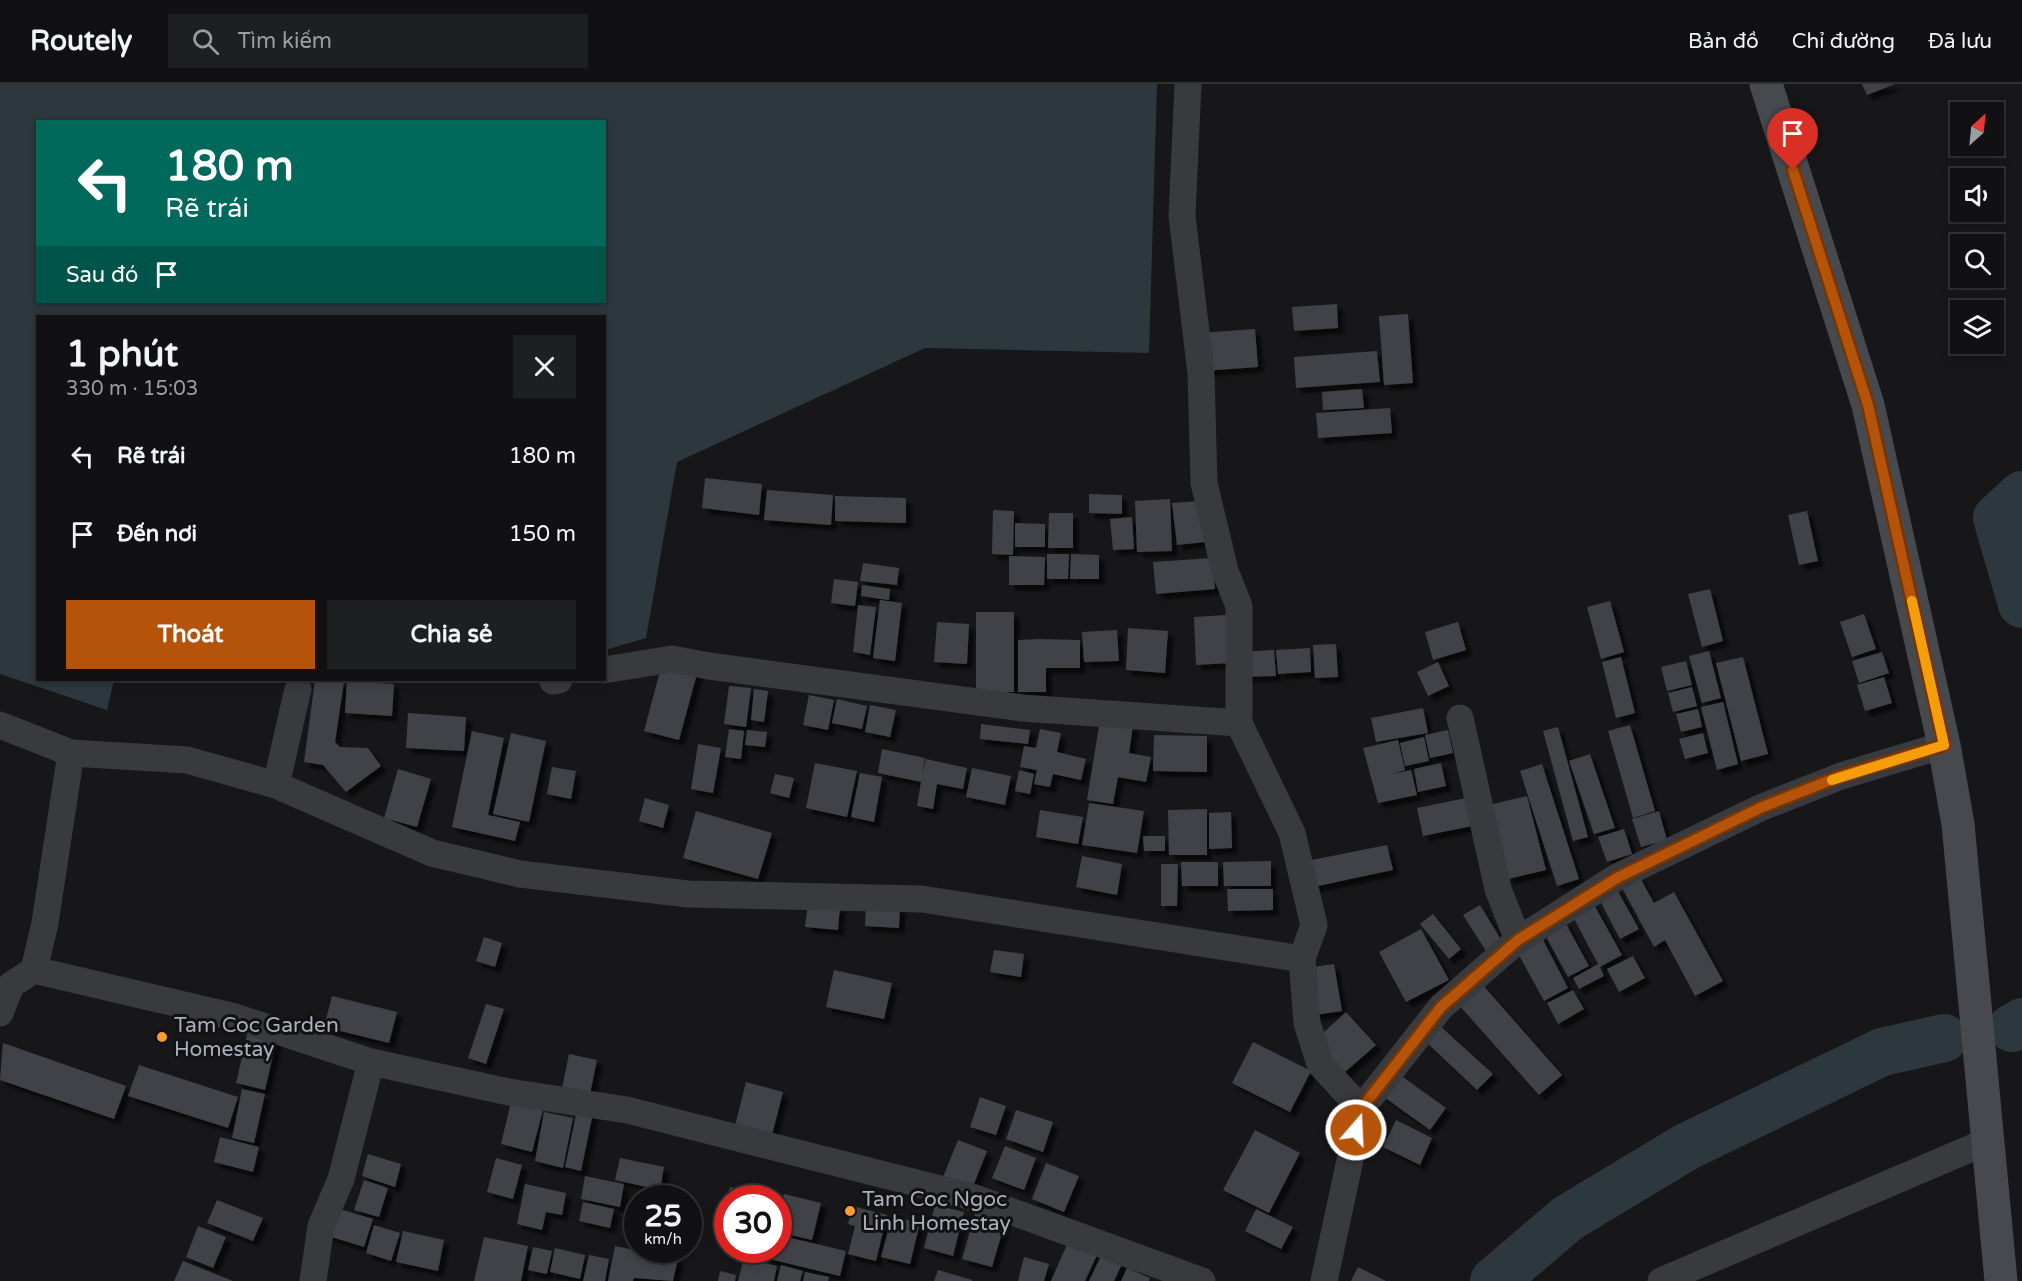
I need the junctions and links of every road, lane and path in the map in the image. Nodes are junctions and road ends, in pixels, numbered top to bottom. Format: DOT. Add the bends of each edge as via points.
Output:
graph roads {
  1 [pos="1188,84"];
  2 [pos="1766,84"];
  3 [pos="606,670"];
  4 [pos="298,689"];
  5 [pos="1460,718"];
  6 [pos="1239,723"];
  7 [pos="0,725"];
  8 [pos="1944,745"];
  9 [pos="71,753"];
  10 [pos="276,785"];
  11 [pos="1518,940"];
  12 [pos="1302,959"];
  13 [pos="34,970"];
  14 [pos="0,1013"];
  15 [pos="371,1062"];
  16 [pos="1361,1109"];
  17 [pos="1988,1141"];
  18 [pos="313,1281"];
  19 [pos="1202,1281"];
  20 [pos="1324,1281"];
  21 [pos="1661,1281"];
  22 [pos="2001,1281"];
  1 -- 6 [label="street" via="1182,216 1201,373 1204,483 1225,571 1239,606"];
  2 -- 8 [label="main road" via="1868,405"];
  3 -- 6 [label="street" via="672,658 1022,708"];
  4 -- 10 [label="street"];
  5 -- 11 [label="street" via="1498,889"];
  6 -- 12 [label="street" via="1292,833 1314,925"];
  7 -- 9 [label="street"];
  8 -- 11 [label="street" via="1841,776 1760,808 1617,878"];
  8 -- 17 [label="main road" via="1958,824"];
  9 -- 10 [label="street" via="187,760"];
  9 -- 13 [label="street"];
  10 -- 12 [label="street" via="432,853 520,874 688,894 922,899"];
  11 -- 16 [label="street" via="1441,1007"];
  12 -- 16 [label="street" via="1307,1023 1320,1064"];
  13 -- 14 [label="street" via="11,985"];
  13 -- 15 [label="street" via="235,1017"];
  15 -- 18 [label="street" via="341,1179 321,1226"];
  15 -- 19 [label="street" via="509,1092 627,1110 972,1197"];
  16 -- 20 [label="street"];
  17 -- 21 [label="street"];
  17 -- 22 [label="main road"];
}
